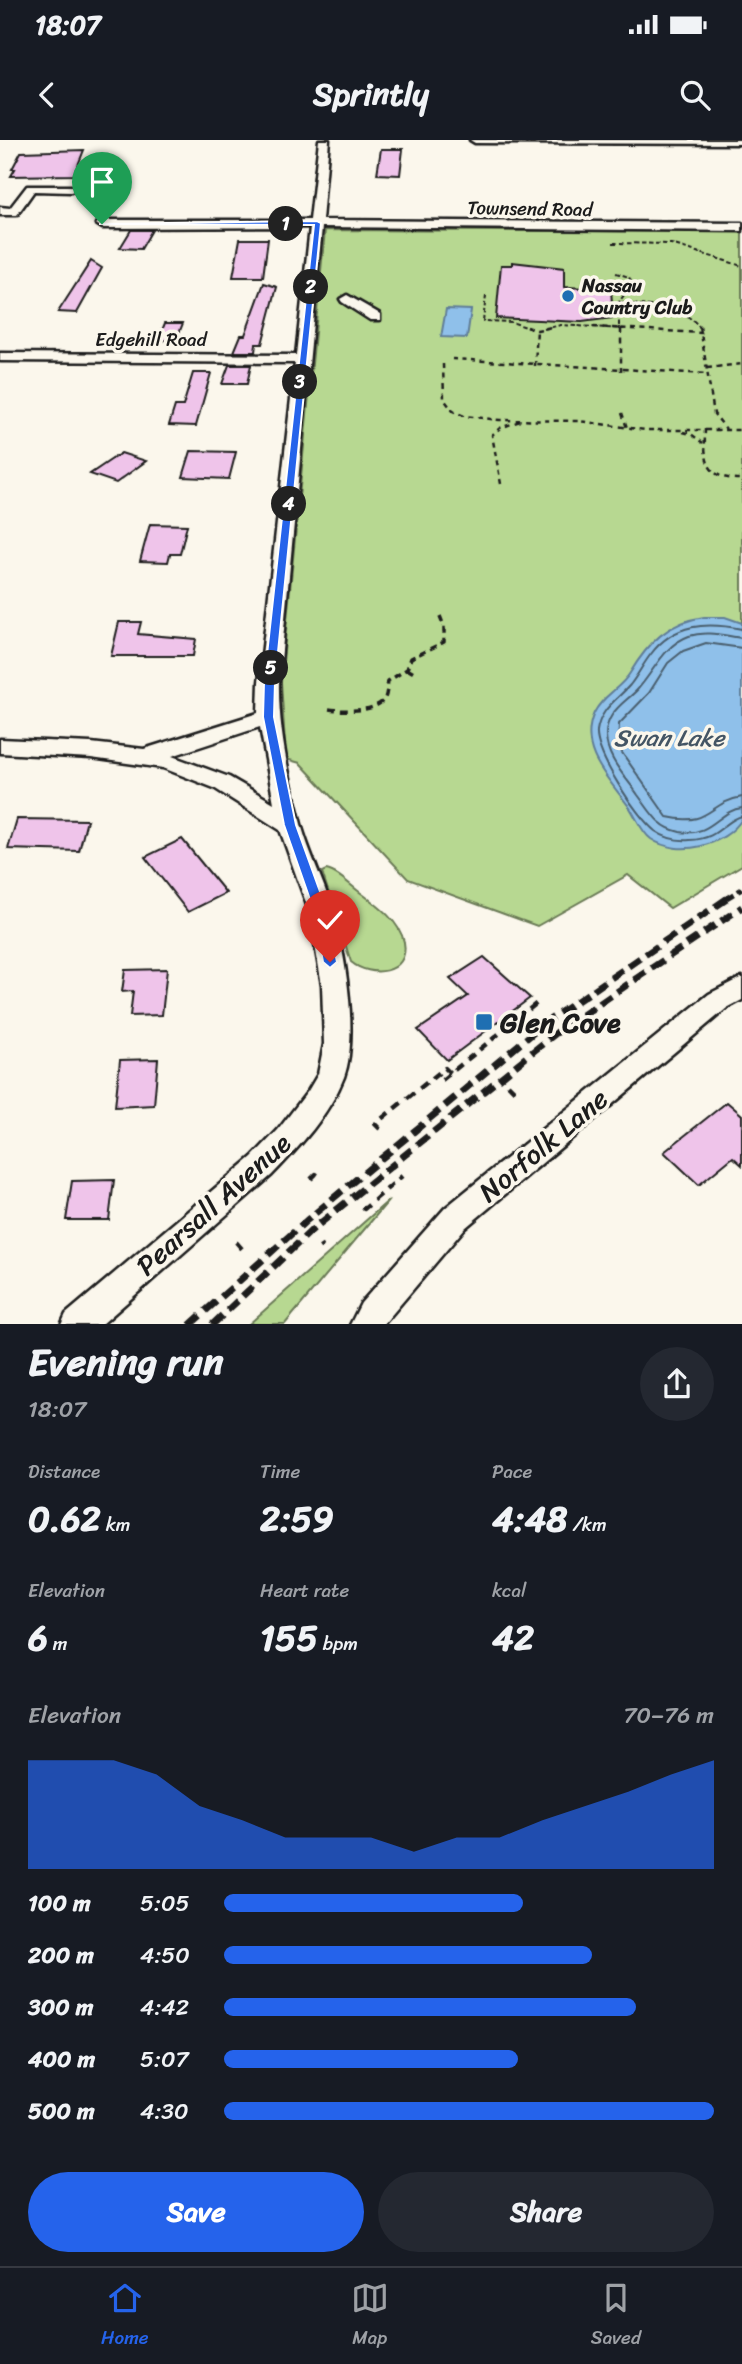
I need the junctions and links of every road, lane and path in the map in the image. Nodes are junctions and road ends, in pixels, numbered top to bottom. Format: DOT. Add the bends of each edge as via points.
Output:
graph roads {
  1 [pos="324,140"];
  2 [pos="336,140"];
  3 [pos="475,140"];
  4 [pos="742,141"];
  5 [pos="71,189"];
  6 [pos="0,212"];
  7 [pos="317,223"];
  8 [pos="102,224"];
  9 [pos="742,228"];
  10 [pos="613,243"];
  11 [pos="742,266"];
  12 [pos="616,273"];
  13 [pos="486,296"];
  14 [pos="347,299"];
  15 [pos="619,302"];
  16 [pos="375,317"];
  17 [pos="620,329"];
  18 [pos="537,330"];
  19 [pos="703,333"];
  20 [pos="0,357"];
  21 [pos="303,359"];
  22 [pos="452,359"];
  23 [pos="443,364"];
  24 [pos="742,364"];
  25 [pos="535,365"];
  26 [pos="707,368"];
  27 [pos="621,369"];
  28 [pos="708,374"];
  29 [pos="622,413"];
  30 [pos="524,420"];
  31 [pos="627,428"];
  32 [pos="705,429"];
  33 [pos="726,429"];
  34 [pos="674,430"];
  35 [pos="742,430"];
  36 [pos="704,443"];
  37 [pos="742,479"];
  38 [pos="501,484"];
  39 [pos="440,616"];
  40 [pos="407,669"];
  41 [pos="417,675"];
  42 [pos="329,709"];
  43 [pos="268,717"];
  44 [pos="0,746"];
  45 [pos="146,757"];
  46 [pos="290,825"];
  47 [pos="742,987"];
  48 [pos="537,1003"];
  49 [pos="450,1073"];
  50 [pos="442,1080"];
  51 [pos="508,1084"];
  52 [pos="519,1095"];
  53 [pos="380,1129"];
  54 [pos="402,1176"];
  55 [pos="311,1179"];
  56 [pos="322,1180"];
  57 [pos="362,1207"];
  58 [pos="236,1242"];
  59 [pos="243,1250"];
  60 [pos="78,1324"];
  61 [pos="367,1324"];
  1 -- 2 [label="street"];
  1 -- 7 [label="street, Pearsall Avenue"];
  3 -- 4 [label="street"];
  5 -- 6 [label="street" via="31,188 13,212"];
  7 -- 8 [label="street, Townsend Road"];
  7 -- 9 [label="street, Townsend Road"];
  7 -- 21 [label="street, Pearsall Avenue"];
  10 -- 11 [label="path" via="671,244"];
  12 -- 15 [label="path" via="629,277 632,284"];
  13 -- 18 [label="path" via="483,321 511,322"];
  14 -- 16 [label="street"];
  15 -- 17 [label="path"];
  15 -- 19 [label="path" via="682,310 696,320"];
  17 -- 18 [label="path" via="561,325"];
  17 -- 19 [label="path"];
  17 -- 27 [label="path"];
  18 -- 25 [label="path"];
  19 -- 26 [label="path"];
  20 -- 21 [label="street, Edgehill Road"];
  21 -- 43 [label="street, Pearsall Avenue"];
  22 -- 25 [label="path"];
  23 -- 30 [label="path" via="444,399 453,411 482,419"];
  24 -- 26 [label="path"];
  25 -- 27 [label="path"];
  26 -- 28 [label="path"];
  27 -- 28 [label="path"];
  28 -- 33 [label="path" via="714,414"];
  29 -- 31 [label="path"];
  30 -- 31 [label="path"];
  30 -- 38 [label="path" via="492,435"];
  31 -- 34 [label="path"];
  32 -- 33 [label="path"];
  32 -- 34 [label="path"];
  32 -- 36 [label="path"];
  33 -- 35 [label="path"];
  34 -- 36 [label="path"];
  36 -- 37 [label="path" via="713,473 719,478"];
  39 -- 40 [label="path" via="444,642 416,654"];
  40 -- 41 [label="path"];
  40 -- 42 [label="path" via="388,681 381,702 345,711"];
  43 -- 45 [label="street"];
  43 -- 46 [label="street, Pearsall Avenue"];
  44 -- 45 [label="street"];
  45 -- 46 [label="street" via="206,775"];
  46 -- 60 [label="street, Pearsall Avenue" via="321,911 335,985 337,1044 331,1075 318,1100 262,1166"];
  47 -- 61 [label="street, Norfolk Lane" via="718,1001 455,1218"];
  48 -- 49 [label="path"];
  49 -- 50 [label="path"];
  49 -- 53 [label="path" via="445,1068 375,1124"];
  51 -- 52 [label="path"];
  54 -- 57 [label="path"];
  55 -- 56 [label="path" via="316,1174"];
  58 -- 59 [label="path"];
}
